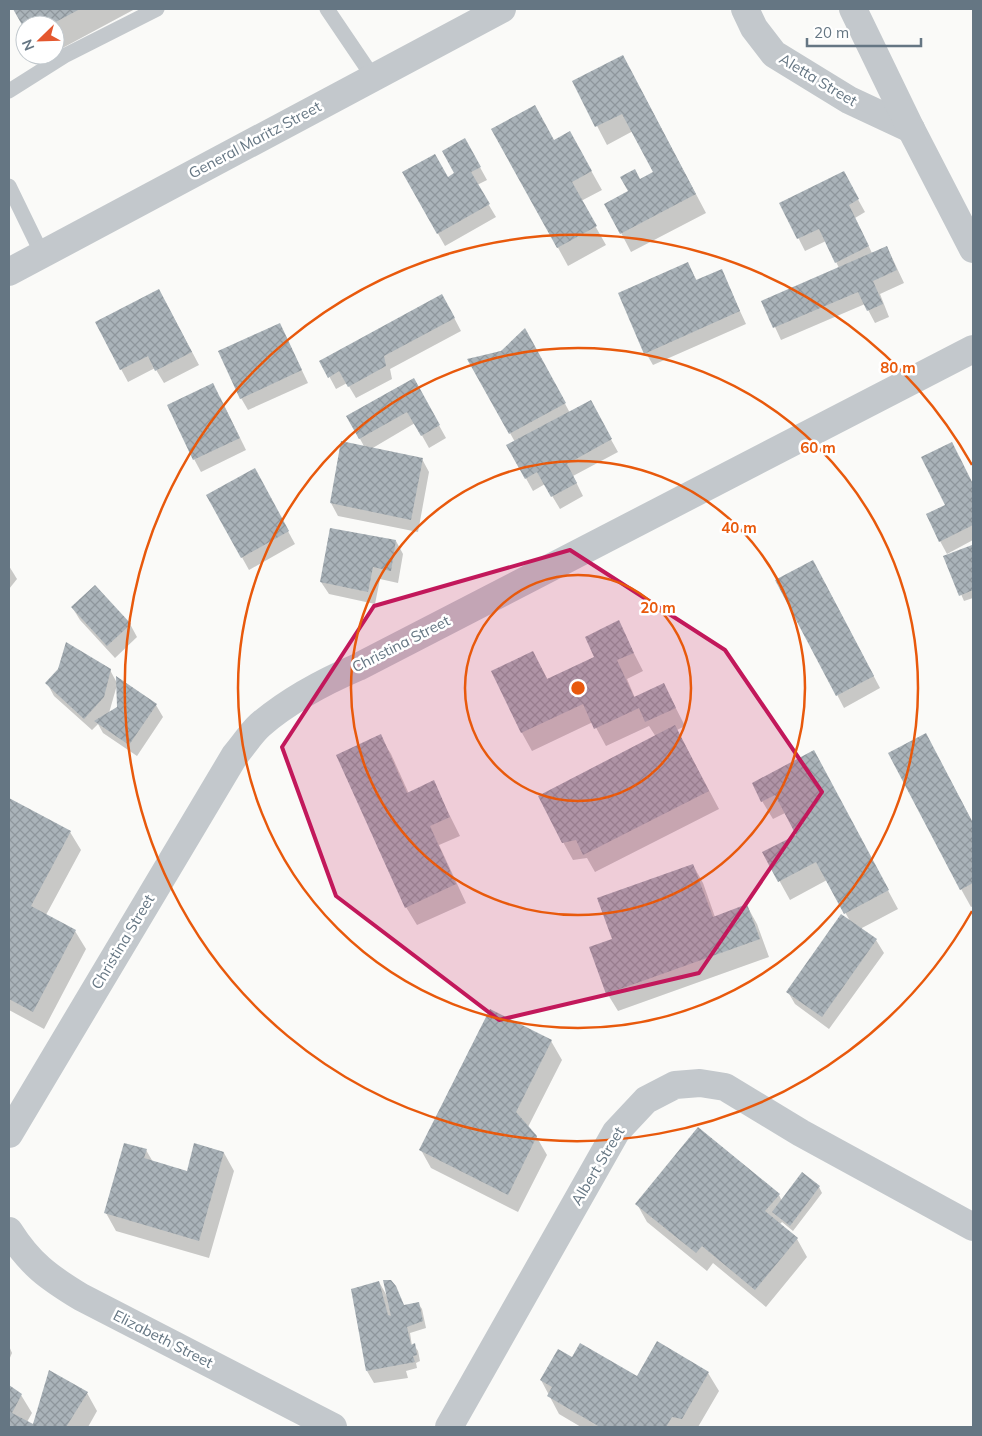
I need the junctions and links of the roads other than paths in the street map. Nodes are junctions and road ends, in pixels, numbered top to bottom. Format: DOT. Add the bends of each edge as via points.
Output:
graph roads {
  1 [pos="157,9"];
  2 [pos="327,9"];
  3 [pos="502,9"];
  4 [pos="745,9"];
  5 [pos="853,9"];
  6 [pos="373,78"];
  7 [pos="9,91"];
  8 [pos="911,129"];
  9 [pos="9,186"];
  10 [pos="973,249"];
  11 [pos="42,254"];
  12 [pos="9,272"];
  13 [pos="973,349"];
  14 [pos="9,1134"];
  15 [pos="973,1227"];
  16 [pos="9,1231"];
  17 [pos="333,1427"];
  18 [pos="449,1427"];
  1 -- 7 [label="lane" via="66,55"];
  2 -- 6 [label="lane"];
  3 -- 6 [label="street, General Maritz Street"];
  4 -- 8 [label="street, Aletta Street" via="754,28 774,54 849,100"];
  5 -- 8 [label="street"];
  6 -- 11 [label="street, General Maritz Street"];
  8 -- 10 [label="street"];
  9 -- 11 [label="lane"];
  11 -- 12 [label="street, General Maritz Street"];
  13 -- 14 [label="street, Christina Street" via="358,667 321,683 259,726 235,755"];
  15 -- 18 [label="street, Albert Street" via="801,1133 725,1087 700,1083 675,1086 646,1100 616,1132"];
  16 -- 17 [label="street, Elizabeth Street" via="31,1262 49,1278"];
}
